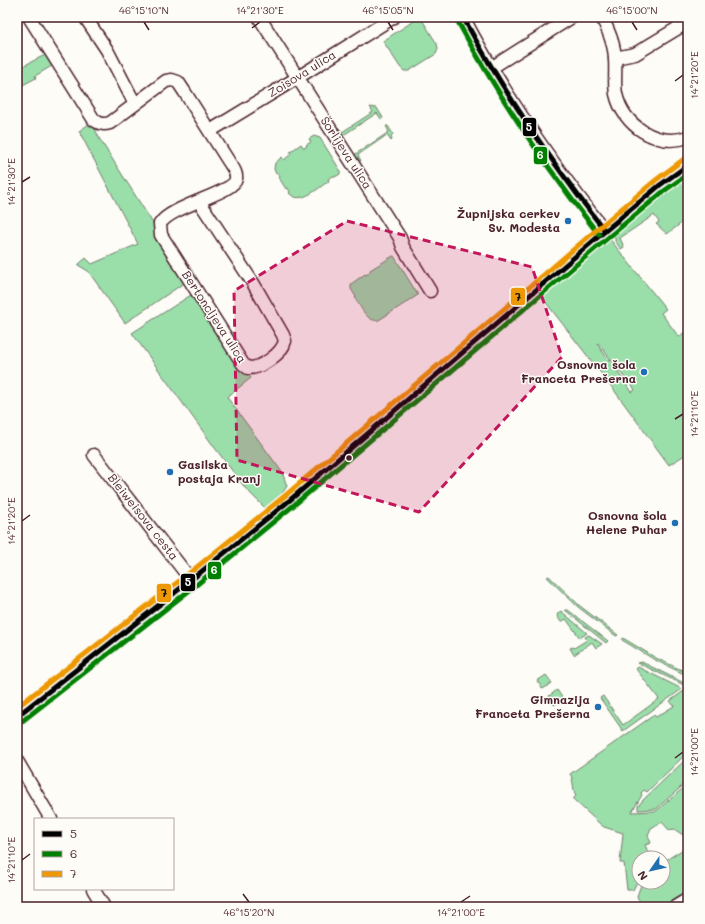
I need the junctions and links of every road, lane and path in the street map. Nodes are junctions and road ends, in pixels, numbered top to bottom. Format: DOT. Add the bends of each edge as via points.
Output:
graph roads {
  1 [pos="29,17"];
  2 [pos="85,17"];
  3 [pos="259,17"];
  4 [pos="394,17"];
  5 [pos="463,17"];
  6 [pos="572,17"];
  7 [pos="602,17"];
  8 [pos="688,22"];
  9 [pos="616,58"];
  10 [pos="491,68"];
  11 [pos="297,78"];
  12 [pos="135,104"];
  13 [pos="210,131"];
  14 [pos="688,137"];
  15 [pos="688,165"];
  16 [pos="199,201"];
  17 [pos="605,231"];
  18 [pos="430,291"];
  19 [pos="94,455"];
  20 [pos="191,580"];
  21 [pos="17,716"];
  22 [pos="17,761"];
  23 [pos="51,818"];
  24 [pos="94,890"];
  25 [pos="688,899"];
  26 [pos="104,907"];
  27 [pos="675,907"];
  1 -- 12 [label="street, Bertoncljeva ulica" via="94,120 99,123 110,123"];
  2 -- 12 [label="street" via="107,50"];
  3 -- 11 [label="street, Šorlijeva ulica"];
  4 -- 11 [label="street, Zoisova ulica"];
  5 -- 10 [label="street"];
  6 -- 10 [label="street"];
  7 -- 9 [label="street"];
  8 -- 9 [label="street" via="635,54"];
  9 -- 14 [label="street" via="616,93 623,112 633,124 652,136 667,139"];
  10 -- 17 [label="street" via="564,178"];
  11 -- 13 [label="street, Zoisova ulica"];
  11 -- 18 [label="street, Šorlijeva ulica" via="400,238"];
  12 -- 13 [label="street, Bertoncljeva ulica" via="166,81 178,82"];
  13 -- 16 [label="street, Bertoncljeva ulica" via="236,177 232,185"];
  15 -- 17 [label="main road"];
  16 -- 16 [label="street, Bertoncljeva ulica" via="165,217 160,224 161,235 243,364 248,368 258,367 280,351 285,342 283,335 253,283"];
  17 -- 20 [label="main road" via="332,465"];
  19 -- 20 [label="street, Bleiweisova cesta"];
  20 -- 21 [label="main road"];
  22 -- 23 [label="street"];
  24 -- 26 [label="street"];
  25 -- 27 [label="street"];
}
